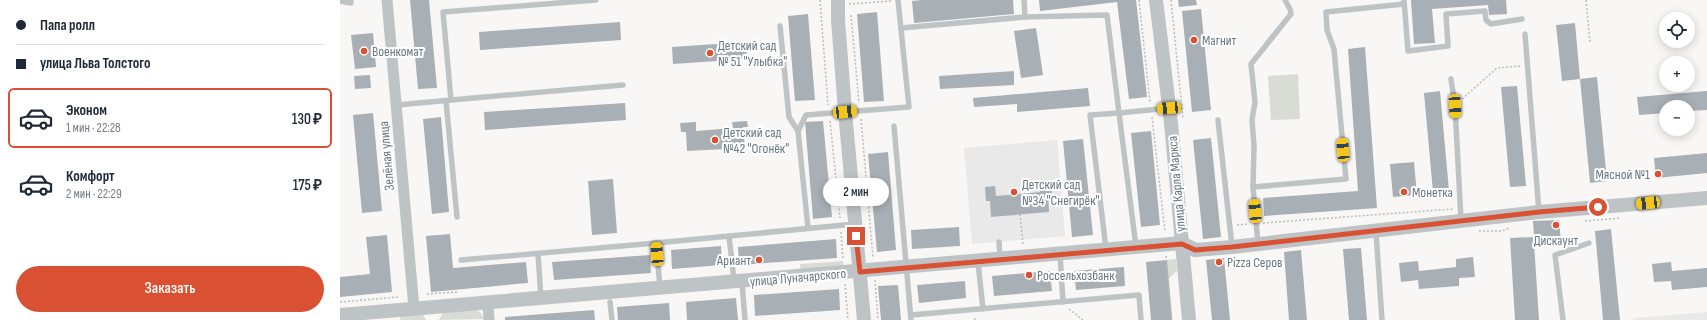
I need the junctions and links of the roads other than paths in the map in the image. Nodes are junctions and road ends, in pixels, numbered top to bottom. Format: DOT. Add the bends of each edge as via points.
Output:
graph roads {
  1 [pos="352,0"];
  2 [pos="388,0"];
  3 [pos="596,0"];
  4 [pos="897,0"];
  5 [pos="1024,0"];
  6 [pos="1156,0"];
  7 [pos="1286,0"];
  8 [pos="340,1"];
  9 [pos="844,2"];
  10 [pos="1404,2"];
  11 [pos="1025,16"];
  12 [pos="1522,19"];
  13 [pos="780,26"];
  14 [pos="900,28"];
  15 [pos="1525,34"];
  16 [pos="1451,79"];
  17 [pos="623,85"];
  18 [pos="449,101"];
  19 [pos="397,105"];
  20 [pos="1169,108"];
  21 [pos="845,112"];
  22 [pos="1119,113"];
  23 [pos="1218,120"];
  24 [pos="894,126"];
  25 [pos="798,131"];
  26 [pos="1253,187"];
  27 [pos="1707,198"];
  28 [pos="1539,212"];
  29 [pos="1461,215"];
  30 [pos="457,216"];
  31 [pos="855,224"];
  32 [pos="808,228"];
  33 [pos="1376,231"];
  34 [pos="729,236"];
  35 [pos="998,242"];
  36 [pos="656,244"];
  37 [pos="1182,244"];
  38 [pos="1258,244"];
  39 [pos="1589,244"];
  40 [pos="1232,247"];
  41 [pos="1136,248"];
  42 [pos="1106,250"];
  43 [pos="538,254"];
  44 [pos="1060,254"];
  45 [pos="461,260"];
  46 [pos="1000,260"];
  47 [pos="978,262"];
  48 [pos="907,268"];
  49 [pos="867,271"];
  50 [pos="738,282"];
  51 [pos="660,288"];
  52 [pos="541,298"];
  53 [pos="610,302"];
  54 [pos="1064,302"];
  55 [pos="488,303"];
  56 [pos="414,309"];
  57 [pos="983,309"];
  58 [pos="340,315"];
  59 [pos="911,317"];
  60 [pos="489,320"];
  61 [pos="612,320"];
  62 [pos="745,320"];
  63 [pos="863,320"];
  64 [pos="1141,320"];
  65 [pos="1188,320"];
  66 [pos="1382,320"];
  67 [pos="1563,320"];
  1 -- 8 [label="lane" via="351,3"];
  2 -- 19 [label="street, Зелёная улица"];
  3 -- 18 [label="lane" via="443,12"];
  4 -- 14 [label="lane"];
  5 -- 11 [label="lane"];
  6 -- 20 [label="street, улица Карла Маркса"];
  7 -- 26 [label="lane" via="1291,14 1251,64 1255,102 1252,120"];
  9 -- 21 [label="street" via="838,20"];
  10 -- 12 [label="lane" via="1408,50 1448,46 1446,14 1485,11 1486,20 1491,24"];
  10 -- 26 [label="lane" via="1326,12 1327,30 1334,49 1346,178"];
  11 -- 14 [label="lane"];
  11 -- 22 [label="lane" via="1106,15"];
  13 -- 25 [label="lane" via="789,117"];
  14 -- 21 [label="lane" via="909,106"];
  15 -- 28 [label="lane"];
  16 -- 29 [label="lane" via="1455,106"];
  17 -- 18 [label="lane"];
  18 -- 19 [label="lane"];
  18 -- 30 [label="lane"];
  19 -- 56 [label="street, Зелёная улица"];
  20 -- 22 [label="lane"];
  20 -- 37 [label="street, улица Карла Маркса"];
  21 -- 25 [label="lane" via="806,115"];
  21 -- 31 [label="street"];
  22 -- 41 [label="lane"];
  22 -- 42 [label="lane" via="1090,115"];
  23 -- 40 [label="lane"];
  24 -- 48 [label="lane"];
  25 -- 32 [label="lane"];
  26 -- 38 [label="lane"];
  27 -- 28 [label="street, улица Луначарского"];
  28 -- 29 [label="street, улица Луначарского"];
  29 -- 33 [label="street, улица Луначарского"];
  31 -- 32 [label="lane"];
  31 -- 49 [label="street"];
  32 -- 34 [label="lane"];
  33 -- 38 [label="street, улица Луначарского"];
  33 -- 66 [label="lane"];
  34 -- 36 [label="lane"];
  34 -- 50 [label="lane"];
  35 -- 46 [label="lane"];
  36 -- 43 [label="lane"];
  36 -- 51 [label="lane"];
  37 -- 40 [label="street, улица Луначарского" via="1195,250"];
  37 -- 41 [label="street, улица Луначарского"];
  37 -- 65 [label="street, улица Карла Маркса"];
  38 -- 40 [label="street, улица Луначарского"];
  39 -- 67 [label="lane" via="1555,255"];
  41 -- 42 [label="street, улица Луначарского"];
  42 -- 44 [label="street, улица Луначарского"];
  43 -- 45 [label="lane"];
  43 -- 52 [label="lane"];
  44 -- 46 [label="street, улица Луначарского"];
  44 -- 54 [label="lane"];
  46 -- 47 [label="street, улица Луначарского"];
  47 -- 48 [label="street, улица Луначарского"];
  47 -- 57 [label="lane"];
  48 -- 49 [label="street, улица Луначарского"];
  48 -- 59 [label="lane"];
  49 -- 50 [label="street, улица Луначарского"];
  49 -- 63 [label="street"];
  50 -- 51 [label="street, улица Луначарского"];
  50 -- 62 [label="lane"];
  51 -- 52 [label="street, улица Луначарского"];
  52 -- 55 [label="street, улица Луначарского"];
  53 -- 61 [label="lane"];
  54 -- 57 [label="lane"];
  54 -- 64 [label="lane" via="1139,295"];
  55 -- 56 [label="street, улица Луначарского"];
  55 -- 60 [label="street"];
  56 -- 58 [label="street, улица Луначарского"];
  57 -- 59 [label="lane"];
}
